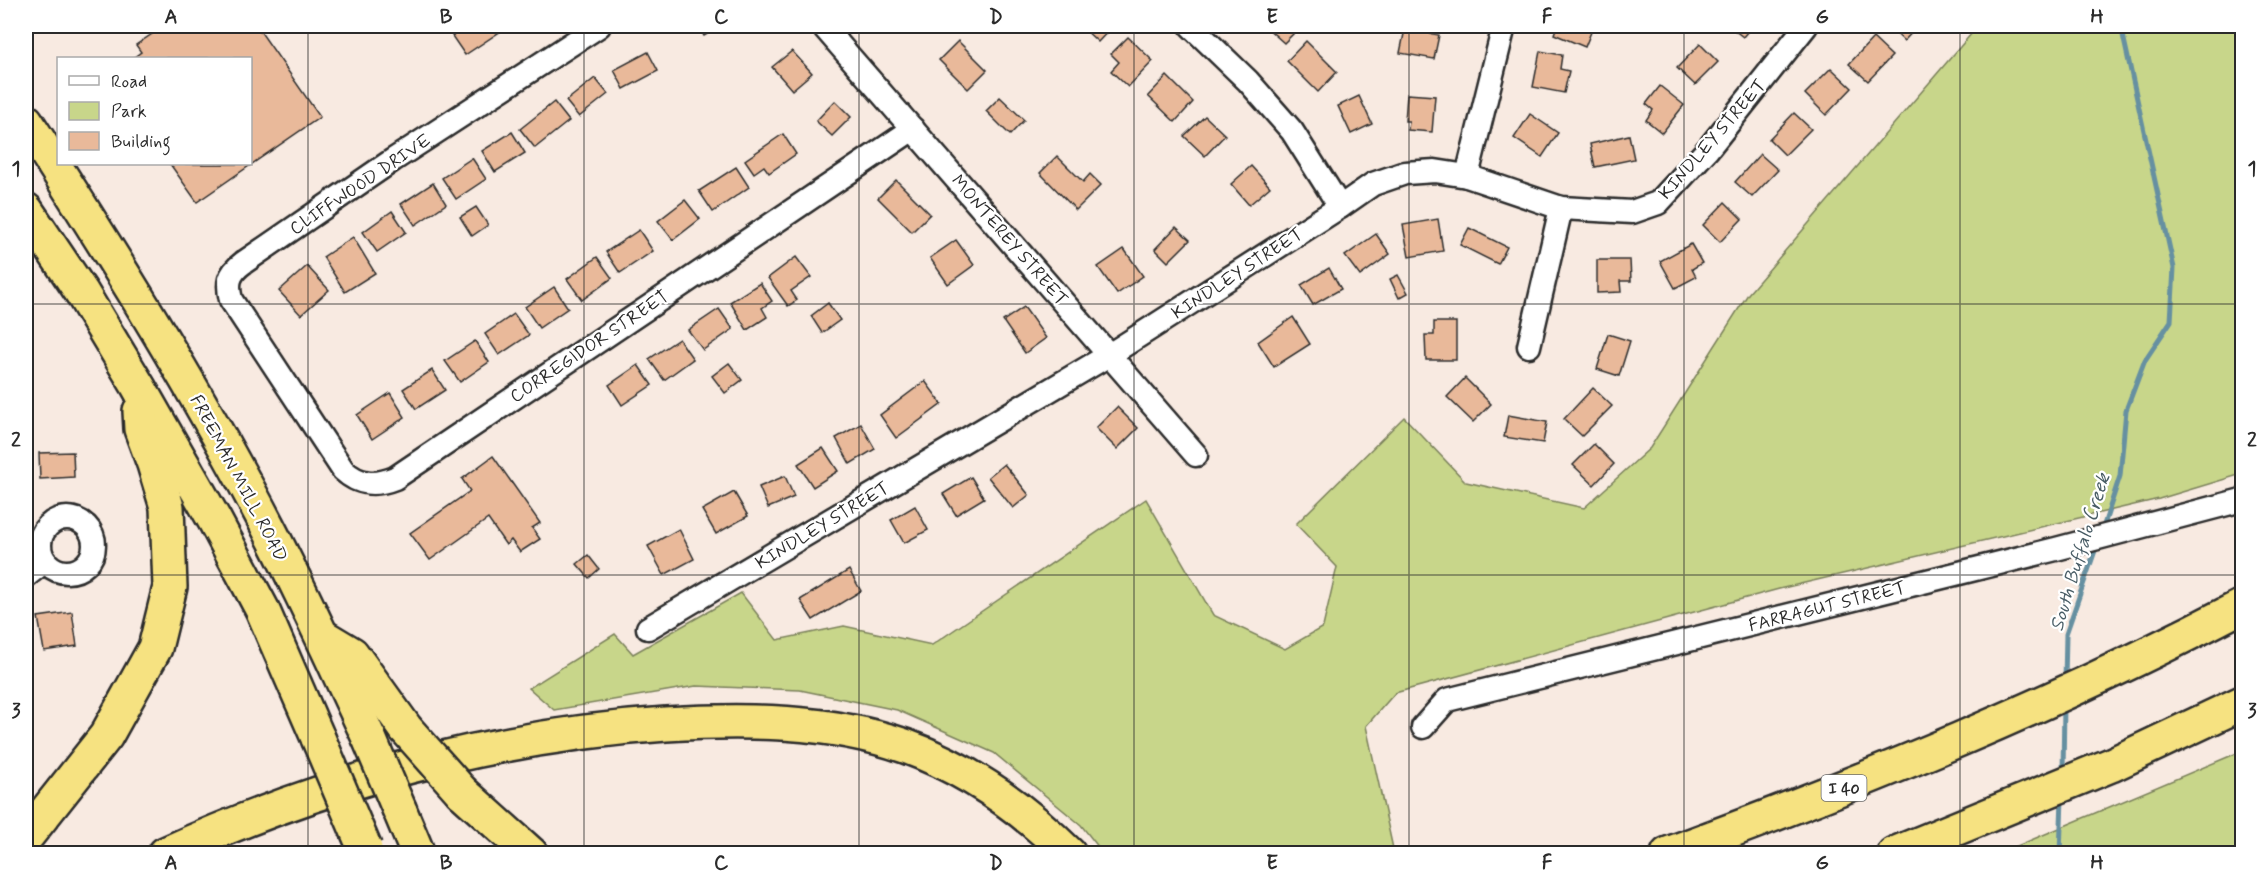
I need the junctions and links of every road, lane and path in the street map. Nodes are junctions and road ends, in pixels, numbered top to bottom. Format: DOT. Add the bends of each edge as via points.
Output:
graph roads {
  1 [pos="599,26"];
  2 [pos="823,26"];
  3 [pos="1191,26"];
  4 [pos="1504,26"];
  5 [pos="1806,26"];
  6 [pos="26,121"];
  7 [pos="913,129"];
  8 [pos="1467,177"];
  9 [pos="1340,207"];
  10 [pos="1561,208"];
  11 [pos="26,210"];
  12 [pos="1529,346"];
  13 [pos="1109,355"];
  14 [pos="138,386"];
  15 [pos="287,387"];
  16 [pos="1196,455"];
  17 [pos="2242,500"];
  18 [pos="45,561"];
  19 [pos="26,576"];
  20 [pos="2242,606"];
  21 [pos="648,628"];
  22 [pos="322,636"];
  23 [pos="2242,703"];
  24 [pos="1423,727"];
  25 [pos="26,837"];
  26 [pos="366,851"];
  27 [pos="165,854"];
  28 [pos="418,854"];
  29 [pos="531,854"];
  30 [pos="1069,854"];
  31 [pos="1668,854"];
  32 [pos="1894,854"];
  1 -- 15 [label="street, CLIFFWOOD DRIVE" via="393,160 236,269 228,283 231,300"];
  2 -- 7 [label="street, MONTEREY STREET"];
  3 -- 9 [label="street" via="1292,131"];
  4 -- 8 [label="street"];
  5 -- 10 [label="street, KINDLEY STREET" via="1708,149 1658,203 1632,212"];
  6 -- 22 [label="highway, FREEMAN MILL ROAD" via="172,355 234,463"];
  7 -- 13 [label="street, MONTEREY STREET"];
  7 -- 15 [label="street, CORREGIDOR STREET" via="394,478 375,484 358,480 343,470"];
  8 -- 9 [label="street, KINDLEY STREET" via="1435,171 1405,172 1373,184"];
  8 -- 10 [label="street, KINDLEY STREET"];
  9 -- 13 [label="street, KINDLEY STREET"];
  10 -- 12 [label="street"];
  11 -- 14 [label="highway"];
  13 -- 16 [label="street, MONTEREY STREET"];
  13 -- 21 [label="street, KINDLEY STREET"];
  14 -- 25 [label="highway" via="141,429 167,507 170,588 155,648 106,736"];
  14 -- 26 [label="highway, bridge" via="262,609"];
  17 -- 24 [label="street, FARRAGUT STREET" via="1447,700"];
  18 -- 19 [label="street"];
  20 -- 31 [label="highway, I 40" via="2115,669 1896,767"];
  22 -- 28 [label="highway, FREEMAN MILL ROAD, bridge"];
  22 -- 29 [label="highway, bridge" via="352,654 406,729 462,792"];
  23 -- 32 [label="highway" via="2111,765"];
  27 -- 30 [label="highway" via="225,826 416,764 575,733 701,722 755,722 857,733 945,762 1011,803"];
}
